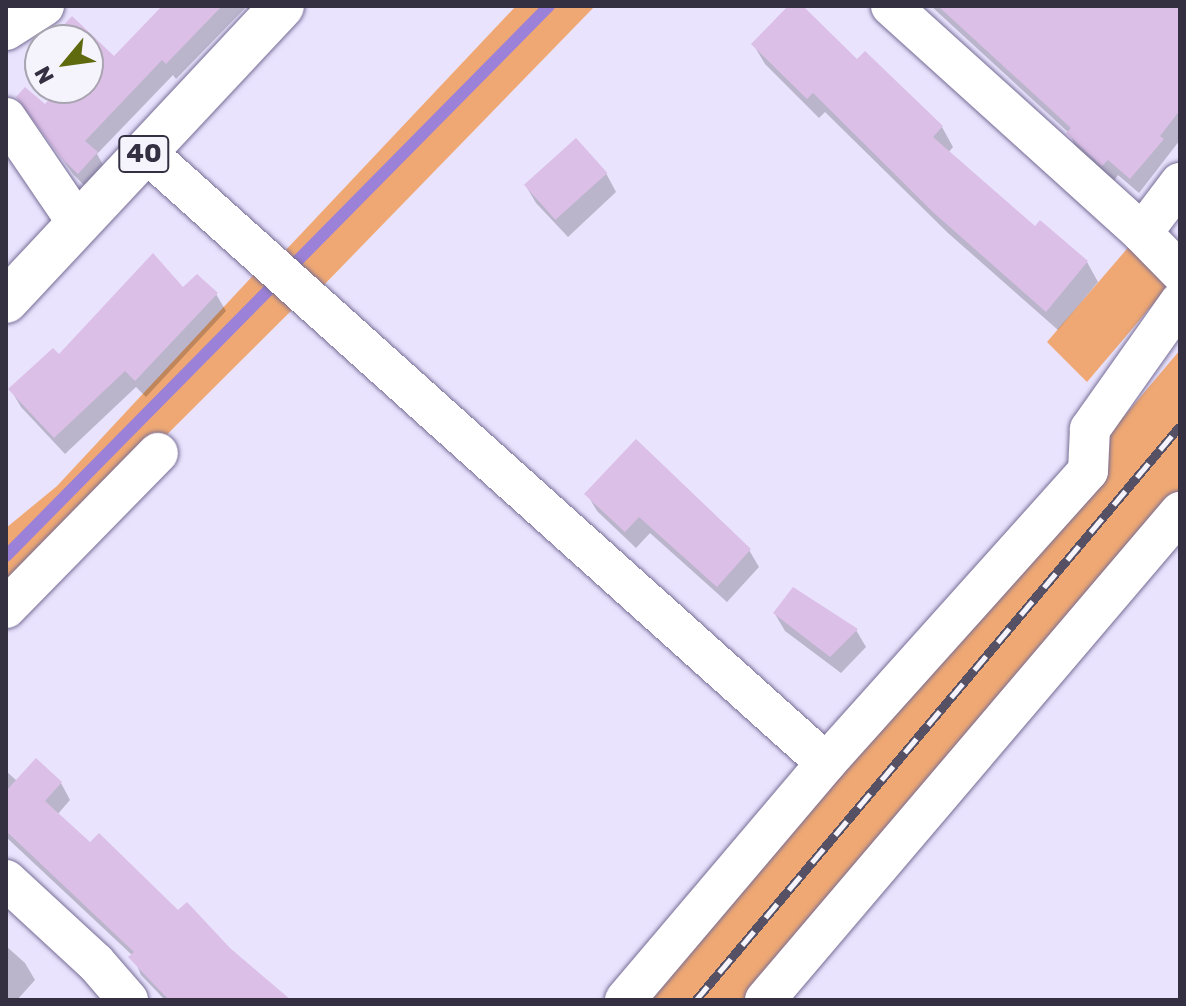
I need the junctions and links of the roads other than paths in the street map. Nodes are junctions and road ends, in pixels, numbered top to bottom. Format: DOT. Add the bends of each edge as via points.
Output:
graph roads {
  1 [pos="44,6"];
  2 [pos="282,6"];
  3 [pos="891,6"];
  4 [pos="6,30"];
  5 [pos="6,118"];
  6 [pos="146,152"];
  7 [pos="1180,183"];
  8 [pos="78,224"];
  9 [pos="1142,233"];
  10 [pos="1180,272"];
  11 [pos="6,301"];
  12 [pos="1180,302"];
  13 [pos="158,453"];
  14 [pos="1180,512"];
  15 [pos="6,608"];
  16 [pos="826,763"];
  17 [pos="6,880"];
  18 [pos="128,1000"];
  19 [pos="625,1000"];
  20 [pos="765,1000"];
  1 -- 4 [label="street"];
  2 -- 6 [label="main road, 40"];
  3 -- 9 [label="street"];
  5 -- 8 [label="street"];
  6 -- 8 [label="main road, 40"];
  6 -- 16 [label="street"];
  7 -- 9 [label="street"];
  8 -- 11 [label="main road, 40"];
  9 -- 10 [label="street"];
  12 -- 16 [label="street" via="1090,429 1088,471"];
  13 -- 15 [label="street"];
  14 -- 20 [label="street"];
  16 -- 19 [label="street"];
  17 -- 18 [label="street"];
}
